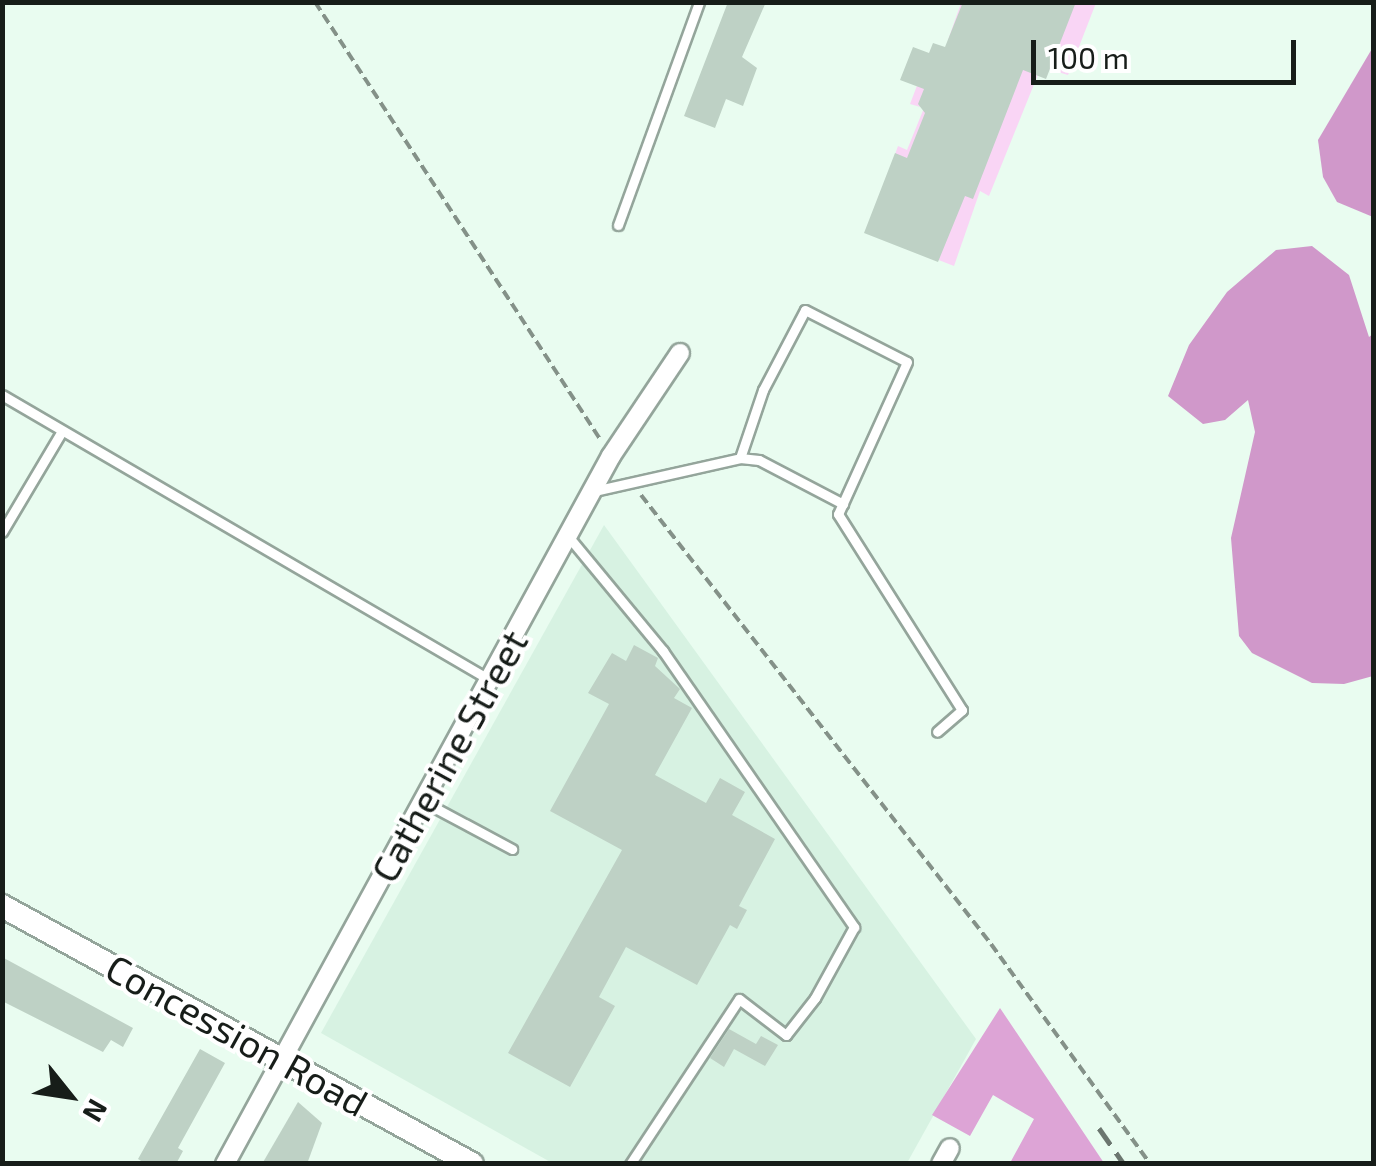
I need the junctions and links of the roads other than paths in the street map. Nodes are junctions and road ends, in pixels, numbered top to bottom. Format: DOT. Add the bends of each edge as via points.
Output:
graph roads {
  1 [pos="699,2"];
  2 [pos="618,226"];
  3 [pos="680,353"];
  4 [pos="2,395"];
  5 [pos="62,431"];
  6 [pos="740,458"];
  7 [pos="592,492"];
  8 [pos="843,504"];
  9 [pos="2,532"];
  10 [pos="568,536"];
  11 [pos="490,680"];
  12 [pos="937,732"];
  13 [pos="424,802"];
  14 [pos="512,848"];
  15 [pos="2,906"];
  16 [pos="281,1060"];
  17 [pos="225,1164"];
  18 [pos="472,1164"];
  19 [pos="630,1164"];
  1 -- 2 [label="lane"];
  3 -- 7 [label="street, Catherine Street"];
  4 -- 5 [label="lane"];
  5 -- 9 [label="lane"];
  5 -- 11 [label="lane"];
  6 -- 7 [label="lane"];
  6 -- 8 [label="lane" via="759,460"];
  6 -- 8 [label="lane" via="763,390 806,310 907,362"];
  7 -- 10 [label="street, Catherine Street"];
  8 -- 12 [label="lane" via="838,514 962,710"];
  10 -- 11 [label="street, Catherine Street"];
  10 -- 19 [label="lane" via="663,651 854,927 815,998 786,1034 739,999"];
  11 -- 13 [label="street, Catherine Street"];
  13 -- 14 [label="lane"];
  13 -- 16 [label="street, Catherine Street"];
  15 -- 16 [label="street, Concession Road"];
  16 -- 17 [label="street, Catherine Street"];
  16 -- 18 [label="street, Concession Road"];
}
